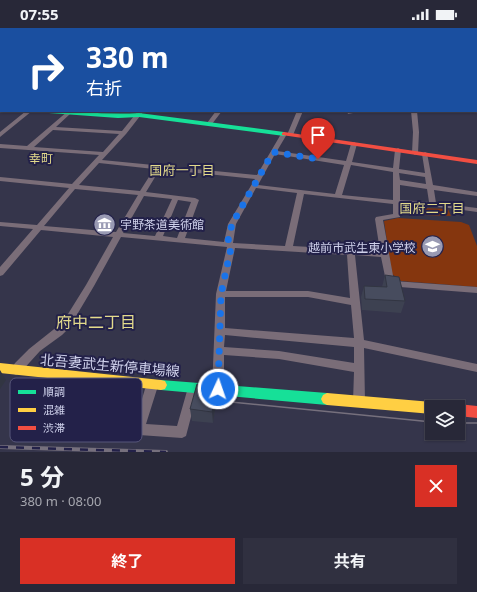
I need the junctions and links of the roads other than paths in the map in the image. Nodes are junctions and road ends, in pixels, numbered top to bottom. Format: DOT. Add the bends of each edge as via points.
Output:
graph roads {
  1 [pos="28,112"];
  2 [pos="69,112"];
  3 [pos="218,112"];
  4 [pos="299,112"];
  5 [pos="414,112"];
  6 [pos="140,113"];
  7 [pos="210,123"];
  8 [pos="52,128"];
  9 [pos="124,133"];
  10 [pos="0,134"];
  11 [pos="287,134"];
  12 [pos="354,144"];
  13 [pos="0,146"];
  14 [pos="29,148"];
  15 [pos="398,150"];
  16 [pos="273,152"];
  17 [pos="415,153"];
  18 [pos="104,154"];
  19 [pos="425,154"];
  20 [pos="98,161"];
  21 [pos="477,162"];
  22 [pos="348,164"];
  23 [pos="158,168"];
  24 [pos="396,171"];
  25 [pos="428,175"];
  26 [pos="258,178"];
  27 [pos="0,179"];
  28 [pos="396,182"];
  29 [pos="253,186"];
  30 [pos="430,186"];
  31 [pos="73,187"];
  32 [pos="301,192"];
  33 [pos="141,193"];
  34 [pos="477,194"];
  35 [pos="338,196"];
  36 [pos="176,197"];
  37 [pos="396,202"];
  38 [pos="433,205"];
  39 [pos="477,210"];
  40 [pos="0,224"];
  41 [pos="38,228"];
  42 [pos="118,236"];
  43 [pos="158,239"];
  44 [pos="180,242"];
  45 [pos="231,246"];
  46 [pos="288,249"];
  47 [pos="351,252"];
  48 [pos="384,254"];
  49 [pos="0,273"];
  50 [pos="477,290"];
  51 [pos="221,294"];
  52 [pos="355,302"];
  53 [pos="220,331"];
  54 [pos="359,342"];
  55 [pos="220,351"];
  56 [pos="0,368"];
  57 [pos="359,368"];
  58 [pos="477,368"];
  59 [pos="16,370"];
  60 [pos="85,378"];
  61 [pos="142,383"];
  62 [pos="150,389"];
  63 [pos="218,389"];
  64 [pos="191,394"];
  65 [pos="359,402"];
  66 [pos="425,407"];
  67 [pos="465,411"];
  68 [pos="477,412"];
  69 [pos="142,418"];
  70 [pos="142,429"];
  1 -- 10 [label="street"];
  2 -- 6 [label="street" via="118,116"];
  2 -- 8 [label="street"];
  3 -- 7 [label="street"];
  4 -- 11 [label="street"];
  5 -- 17 [label="street"];
  6 -- 7 [label="street"];
  6 -- 9 [label="street"];
  7 -- 11 [label="street"];
  8 -- 9 [label="street"];
  8 -- 14 [label="street"];
  9 -- 18 [label="street"];
  11 -- 12 [label="street"];
  11 -- 16 [label="street"];
  12 -- 15 [label="street"];
  12 -- 22 [label="street"];
  13 -- 14 [label="street"];
  14 -- 18 [label="street"];
  15 -- 17 [label="street"];
  15 -- 24 [label="street"];
  16 -- 22 [label="street"];
  16 -- 26 [label="street"];
  17 -- 19 [label="street"];
  18 -- 20 [label="street"];
  19 -- 21 [label="street"];
  19 -- 25 [label="street"];
  20 -- 23 [label="street"];
  20 -- 31 [label="street"];
  22 -- 24 [label="street"];
  22 -- 35 [label="street"];
  23 -- 26 [label="street"];
  23 -- 33 [label="street"];
  24 -- 25 [label="street"];
  24 -- 28 [label="street"];
  25 -- 30 [label="street"];
  26 -- 29 [label="street"];
  27 -- 31 [label="street"];
  28 -- 30 [label="street"];
  28 -- 37 [label="street"];
  29 -- 32 [label="street"];
  29 -- 45 [label="street" via="232,224 228,241"];
  30 -- 34 [label="street"];
  30 -- 38 [label="street"];
  31 -- 33 [label="street"];
  31 -- 41 [label="street"];
  32 -- 35 [label="street"];
  32 -- 46 [label="street"];
  33 -- 36 [label="street"];
  33 -- 42 [label="street"];
  35 -- 37 [label="street"];
  36 -- 43 [label="street"];
  36 -- 44 [label="street" via="195,200"];
  37 -- 38 [label="street"];
  37 -- 48 [label="street" via="397,215 379,218"];
  38 -- 39 [label="street"];
  40 -- 41 [label="street"];
  41 -- 42 [label="street"];
  41 -- 49 [label="street"];
  42 -- 43 [label="street"];
  42 -- 59 [label="street" via="64,327"];
  43 -- 44 [label="street"];
  44 -- 45 [label="street"];
  45 -- 46 [label="street"];
  45 -- 51 [label="street"];
  46 -- 47 [label="street"];
  47 -- 48 [label="street"];
  47 -- 52 [label="street"];
  48 -- 50 [label="street" via="390,284"];
  51 -- 52 [label="street" via="308,294"];
  51 -- 53 [label="street"];
  52 -- 54 [label="street"];
  53 -- 54 [label="street"];
  53 -- 55 [label="street"];
  54 -- 57 [label="street"];
  54 -- 58 [label="street"];
  55 -- 57 [label="street" via="279,355"];
  55 -- 63 [label="street"];
  56 -- 59 [label="street, 北吾妻武生新停車場線"];
  57 -- 65 [label="street"];
  59 -- 60 [label="street, 北吾妻武生新停車場線"];
  61 -- 63 [label="street, 北吾妻武生新停車場線"];
  62 -- 69 [label="street"];
  63 -- 65 [label="street, 北吾妻武生新停車場線"];
  64 -- 70 [label="street" via="182,432"];
  65 -- 66 [label="street, 北吾妻武生新停車場線"];
  67 -- 68 [label="street"];
}
